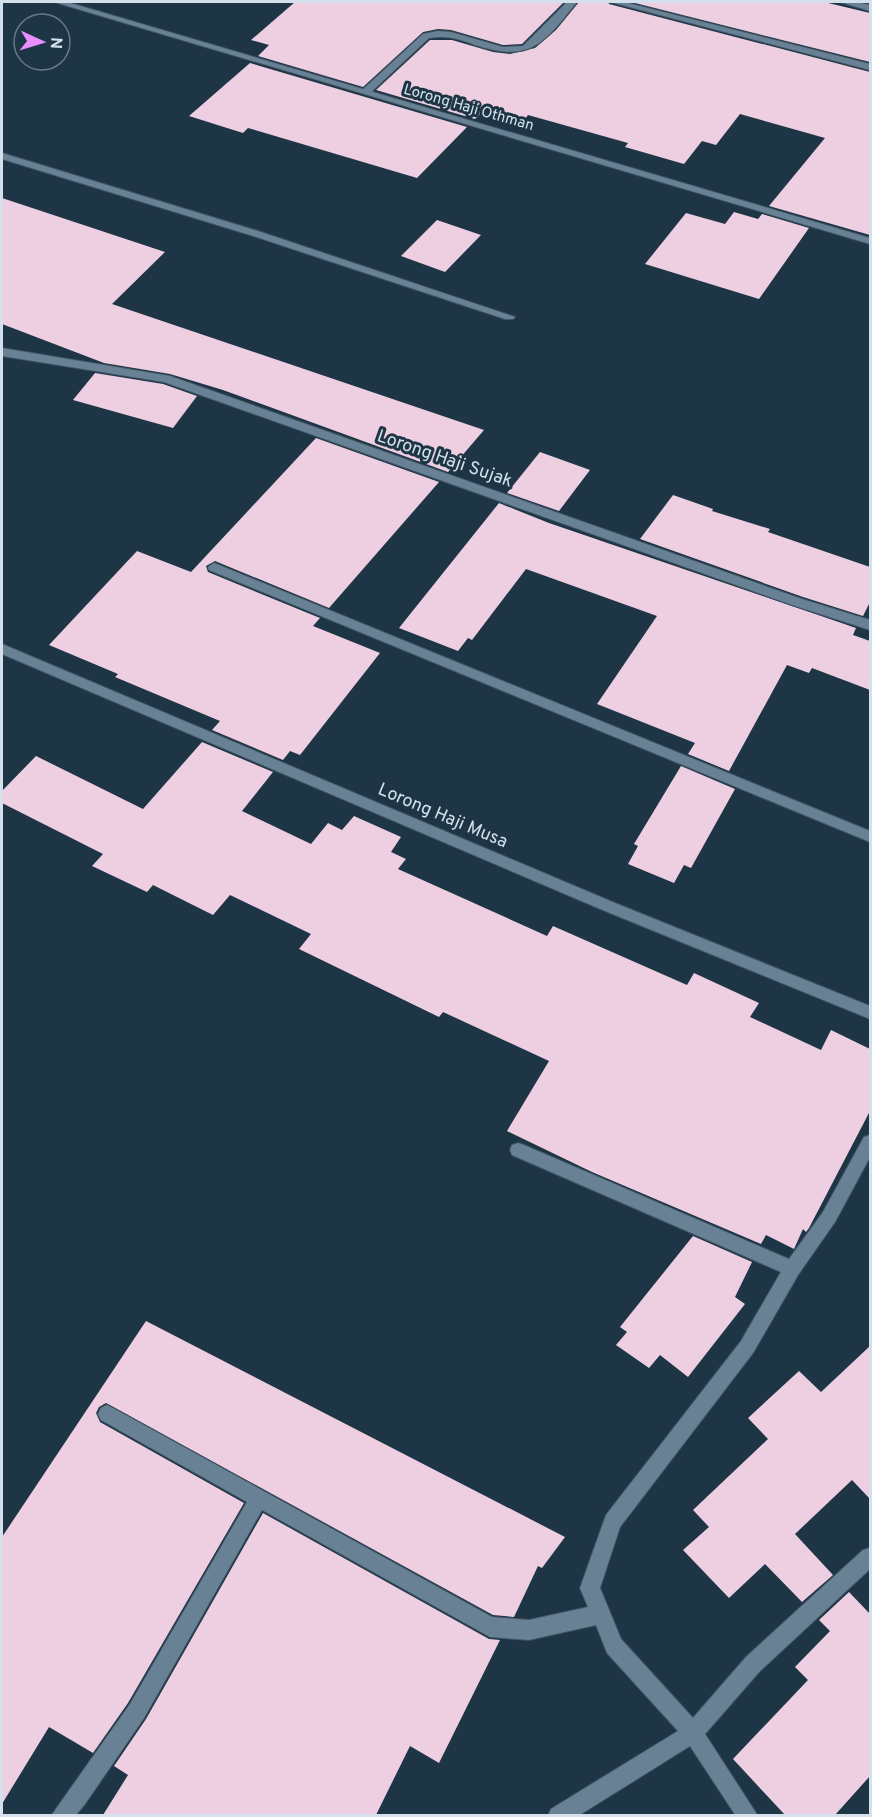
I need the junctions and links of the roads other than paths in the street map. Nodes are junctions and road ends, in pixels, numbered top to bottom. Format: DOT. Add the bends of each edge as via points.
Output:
graph roads {
  1 [pos="59,2"];
  2 [pos="572,2"];
  3 [pos="615,2"];
  4 [pos="845,2"];
  5 [pos="870,8"];
  6 [pos="870,67"];
  7 [pos="365,92"];
  8 [pos="2,156"];
  9 [pos="870,241"];
  10 [pos="509,317"];
  11 [pos="2,352"];
  12 [pos="214,567"];
  13 [pos="870,626"];
  14 [pos="2,649"];
  15 [pos="870,837"];
  16 [pos="870,1012"];
  17 [pos="870,1142"];
  18 [pos="518,1150"];
  19 [pos="792,1269"];
  20 [pos="107,1414"];
  21 [pos="258,1498"];
  22 [pos="870,1557"];
  23 [pos="601,1614"];
  24 [pos="693,1733"];
  25 [pos="61,1815"];
  26 [pos="558,1815"];
  27 [pos="748,1815"];
  1 -- 7 [label="street, Lorong Haji Othman"];
  2 -- 7 [label="street" via="528,48 504,49 450,34 426,36"];
  3 -- 6 [label="street"];
  4 -- 5 [label="street"];
  7 -- 9 [label="street, Lorong Haji Othman"];
  8 -- 10 [label="street"];
  11 -- 13 [label="street, Lorong Haji Sujak" via="166,379"];
  12 -- 15 [label="street"];
  14 -- 16 [label="street, Lorong Haji Musa" via="610,907"];
  17 -- 19 [label="street" via="830,1217"];
  18 -- 19 [label="street"];
  19 -- 23 [label="street" via="747,1347 613,1522 590,1588"];
  20 -- 21 [label="street"];
  21 -- 23 [label="street" via="490,1627 529,1630"];
  21 -- 25 [label="street" via="136,1711 78,1797"];
  22 -- 24 [label="street" via="753,1664"];
  23 -- 24 [label="street" via="614,1646"];
  24 -- 26 [label="street"];
  24 -- 27 [label="street"];
}
